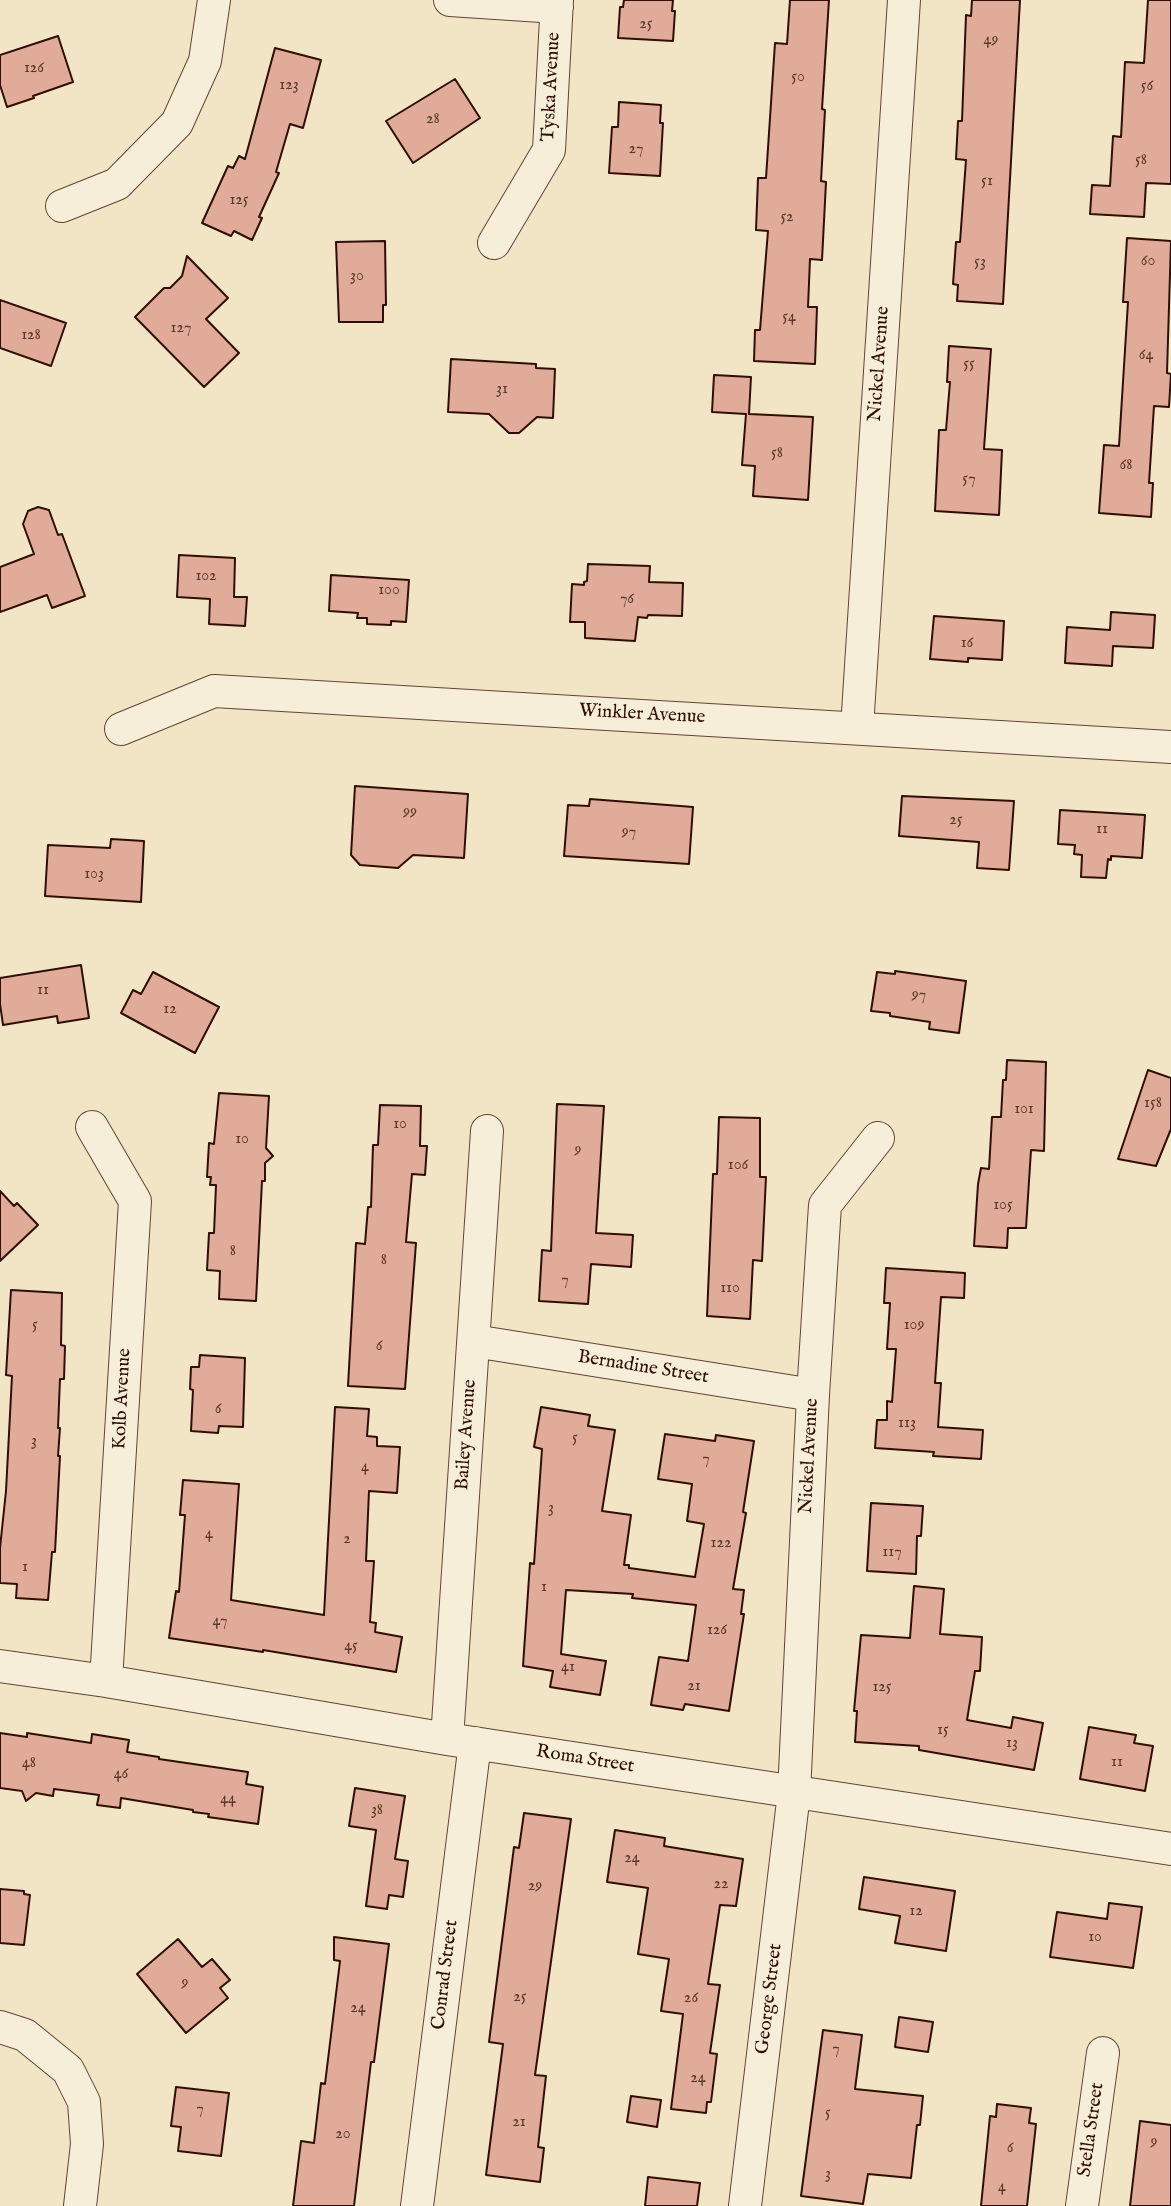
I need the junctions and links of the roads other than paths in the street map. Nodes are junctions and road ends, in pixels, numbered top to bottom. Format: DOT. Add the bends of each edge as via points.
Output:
graph roads {
  1 [pos="214,0"];
  2 [pos="450,0"];
  3 [pos="904,0"];
  4 [pos="557,4"];
  5 [pos="62,206"];
  6 [pos="494,243"];
  7 [pos="857,728"];
  8 [pos="121,729"];
  9 [pos="1171,747"];
  10 [pos="92,1127"];
  11 [pos="487,1131"];
  12 [pos="878,1138"];
  13 [pos="474,1341"];
  14 [pos="813,1395"];
  15 [pos="0,1666"];
  16 [pos="106,1682"];
  17 [pos="461,1741"];
  18 [pos="794,1793"];
  19 [pos="1171,1849"];
  20 [pos="0,2027"];
  21 [pos="1103,2053"];
  22 [pos="80,2206"];
  23 [pos="417,2206"];
  24 [pos="745,2206"];
  25 [pos="1082,2206"];
  1 -- 5 [label="street" via="205,61 177,123 117,184"];
  2 -- 4 [label="street"];
  3 -- 7 [label="street, Nickel Avenue"];
  4 -- 6 [label="street, Tyska Avenue" via="549,150"];
  7 -- 8 [label="street, Winkler Avenue" via="214,691"];
  7 -- 9 [label="street, Winkler Avenue"];
  10 -- 16 [label="street, Kolb Avenue" via="135,1201"];
  11 -- 13 [label="street, Bailey Avenue"];
  12 -- 14 [label="street, Nickel Avenue" via="825,1205"];
  13 -- 14 [label="street, Bernadine Street"];
  13 -- 17 [label="street, Bailey Avenue"];
  14 -- 18 [label="street, Nickel Avenue"];
  15 -- 16 [label="street, Roma Street"];
  16 -- 17 [label="street, Roma Street"];
  17 -- 18 [label="street, Roma Street"];
  17 -- 23 [label="street, Conrad Street"];
  18 -- 19 [label="street, Roma Street"];
  18 -- 24 [label="street, George Street"];
  20 -- 22 [label="street" via="24,2035 68,2070 84,2102 87,2144"];
  21 -- 25 [label="street, Stella Street"];
}
